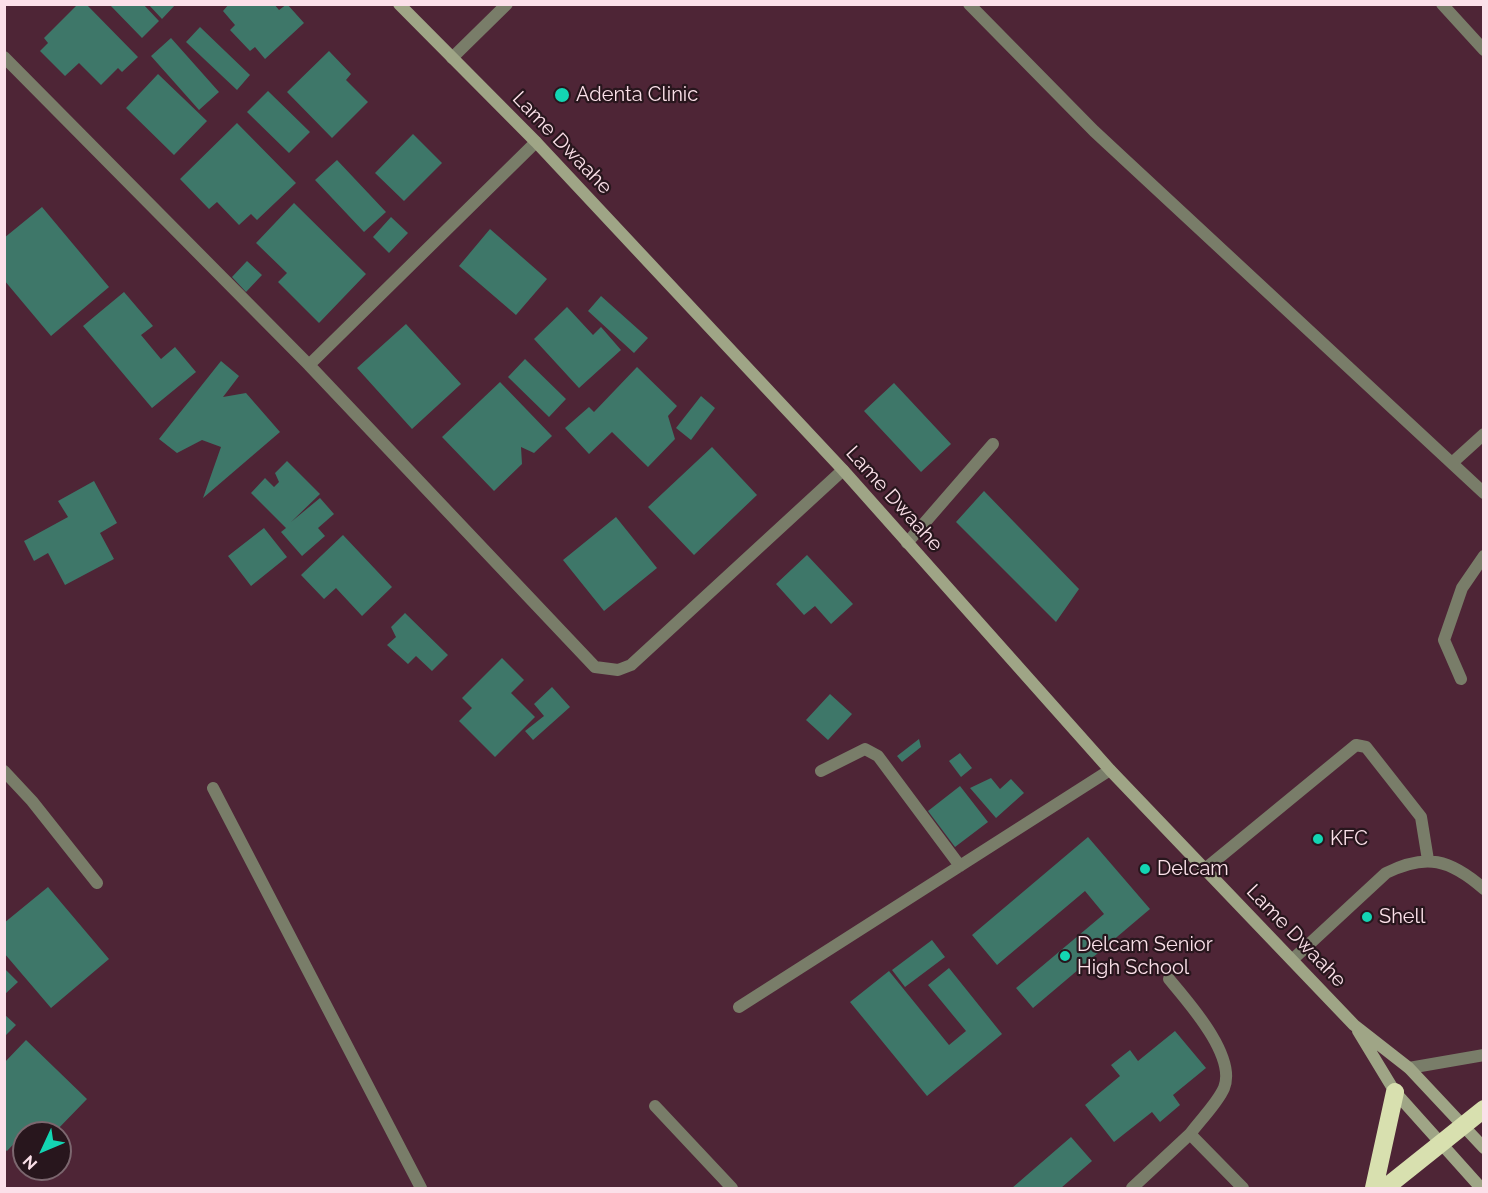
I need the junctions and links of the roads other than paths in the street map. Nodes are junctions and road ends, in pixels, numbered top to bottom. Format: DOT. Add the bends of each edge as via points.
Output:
graph roads {
  1 [pos="399,4"];
  2 [pos="507,4"];
  3 [pos="969,4"];
  4 [pos="1442,4"];
  5 [pos="1484,50"];
  6 [pos="4,57"];
  7 [pos="452,58"];
  8 [pos="536,142"];
  9 [pos="309,365"];
  10 [pos="1484,434"];
  11 [pos="993,444"];
  12 [pos="1452,463"];
  13 [pos="843,470"];
  14 [pos="1484,493"];
  15 [pos="907,543"];
  16 [pos="1484,556"];
  17 [pos="1461,678"];
  18 [pos="1110,770"];
  19 [pos="4,771"];
  20 [pos="821,771"];
  21 [pos="213,788"];
  22 [pos="1428,860"];
  23 [pos="960,866"];
  24 [pos="1205,869"];
  25 [pos="97,883"];
  26 [pos="1484,889"];
  27 [pos="1292,960"];
  28 [pos="1169,979"];
  29 [pos="739,1007"];
  30 [pos="1354,1025"];
  31 [pos="1484,1054"];
  32 [pos="1409,1068"];
  33 [pos="1395,1092"];
  34 [pos="655,1106"];
  35 [pos="1484,1109"];
  36 [pos="1462,1126"];
  37 [pos="1190,1134"];
  38 [pos="1440,1144"];
  39 [pos="1484,1148"];
  40 [pos="421,1188"];
  41 [pos="732,1188"];
  42 [pos="1132,1188"];
  43 [pos="1243,1188"];
  44 [pos="1374,1188"];
  45 [pos="1385,1188"];
  46 [pos="1481,1188"];
  1 -- 7 [label="street, Lame Dwaahe"];
  2 -- 7 [label="street"];
  3 -- 12 [label="street" via="1094,131"];
  4 -- 5 [label="street"];
  6 -- 9 [label="street"];
  7 -- 8 [label="street, Lame Dwaahe"];
  8 -- 9 [label="street"];
  8 -- 13 [label="street, Lame Dwaahe"];
  9 -- 13 [label="street" via="595,667 618,670 632,665"];
  10 -- 12 [label="street"];
  11 -- 15 [label="street"];
  12 -- 14 [label="street"];
  13 -- 15 [label="street, Lame Dwaahe"];
  15 -- 18 [label="street, Lame Dwaahe"];
  16 -- 17 [label="street" via="1462,588 1444,640"];
  18 -- 23 [label="street"];
  18 -- 24 [label="street, Lame Dwaahe"];
  19 -- 25 [label="street"];
  20 -- 23 [label="street" via="865,749 878,756"];
  21 -- 40 [label="street"];
  22 -- 24 [label="street" via="1421,817 1366,747 1356,745"];
  22 -- 26 [label="street" via="1449,864"];
  22 -- 27 [label="street" via="1386,873"];
  23 -- 29 [label="street"];
  24 -- 27 [label="street, Lame Dwaahe"];
  27 -- 30 [label="street, Lame Dwaahe"];
  28 -- 37 [label="street" via="1200,1016 1225,1065 1224,1088"];
  30 -- 32 [label="street, Lame Dwaahe"];
  30 -- 33 [label="street, Lame Dwaahe"];
  31 -- 32 [label="street"];
  32 -- 36 [label="street, Lame Dwaahe"];
  33 -- 38 [label="street, Lame Dwaahe"];
  33 -- 44 [label="highway"];
  34 -- 41 [label="street"];
  35 -- 36 [label="highway"];
  36 -- 38 [label="highway"];
  36 -- 39 [label="street, Lame Dwaahe"];
  37 -- 42 [label="street"];
  37 -- 43 [label="street"];
  38 -- 45 [label="highway"];
  38 -- 46 [label="street, Lame Dwaahe"];
}
